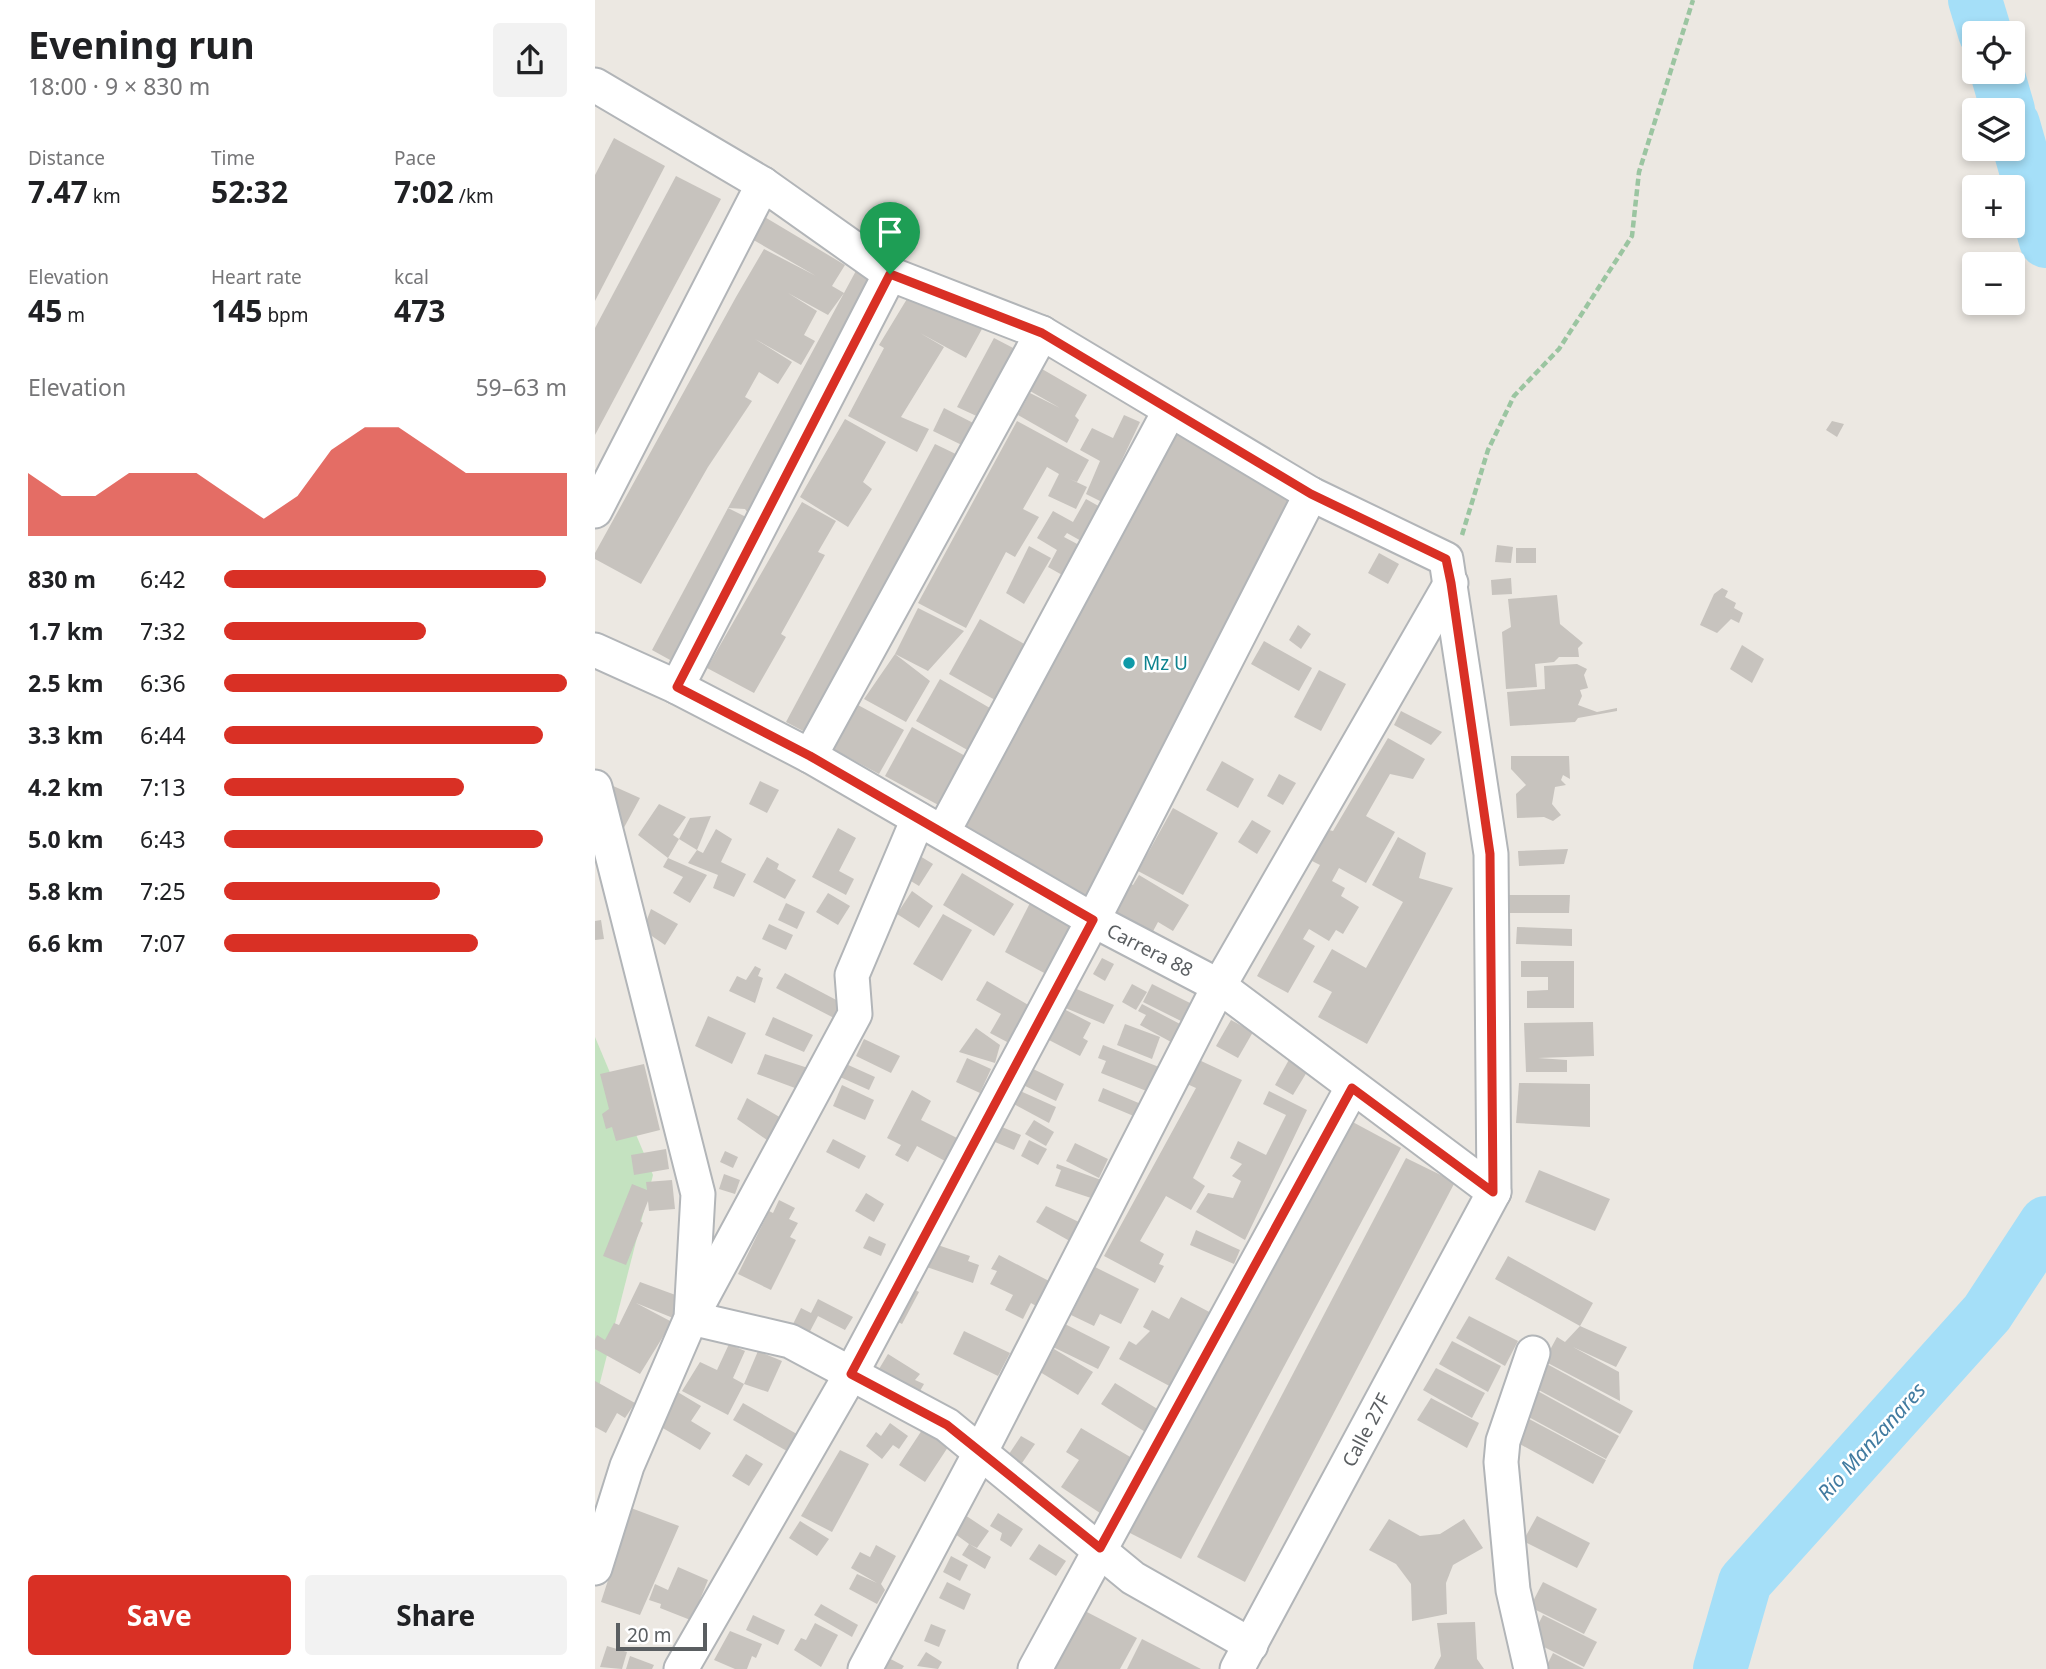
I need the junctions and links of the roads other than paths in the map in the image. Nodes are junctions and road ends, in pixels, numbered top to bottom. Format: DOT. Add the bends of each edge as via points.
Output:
graph roads {
  1 [pos="595,85"];
  2 [pos="763,184"];
  3 [pos="890,274"];
  4 [pos="1042,333"];
  5 [pos="1170,410"];
  6 [pos="1311,494"];
  7 [pos="595,511"];
  8 [pos="1449,571"];
  9 [pos="595,650"];
  10 [pos="677,687"];
  11 [pos="810,756"];
  12 [pos="595,787"];
  13 [pos="930,825"];
  14 [pos="1093,920"];
  15 [pos="1219,986"];
  16 [pos="1352,1088"];
  17 [pos="1493,1192"];
  18 [pos="691,1318"];
  19 [pos="1533,1353"];
  20 [pos="851,1374"];
  21 [pos="981,1451"];
  22 [pos="1100,1548"];
  23 [pos="595,1568"];
  24 [pos="1244,1657"];
  25 [pos="681,1669"];
  26 [pos="865,1669"];
  27 [pos="1035,1669"];
  28 [pos="1531,1669"];
  1 -- 2 [label="street"];
  2 -- 3 [label="street"];
  2 -- 7 [label="street"];
  3 -- 4 [label="street"];
  3 -- 10 [label="street"];
  4 -- 5 [label="street"];
  4 -- 11 [label="street"];
  5 -- 6 [label="street"];
  5 -- 13 [label="street"];
  6 -- 8 [label="street"];
  6 -- 14 [label="street"];
  8 -- 15 [label="street"];
  8 -- 17 [label="street" via="1490,854"];
  9 -- 10 [label="street, Carrera 88"];
  10 -- 11 [label="street, Carrera 88"];
  11 -- 13 [label="street, Carrera 88"];
  12 -- 18 [label="street" via="698,1194"];
  13 -- 14 [label="street, Carrera 88"];
  13 -- 18 [label="street" via="852,975 855,1014"];
  14 -- 15 [label="street, Carrera 88"];
  14 -- 20 [label="street"];
  15 -- 16 [label="street, Carrera 88"];
  15 -- 21 [label="street"];
  16 -- 17 [label="street, Carrera 88"];
  16 -- 22 [label="street"];
  17 -- 24 [label="street, Calle 27F"];
  18 -- 20 [label="street" via="790,1341"];
  18 -- 23 [label="street" via="627,1466"];
  19 -- 28 [label="street" via="1503,1441 1501,1462 1513,1590"];
  20 -- 21 [label="street" via="947,1425"];
  20 -- 25 [label="street"];
  21 -- 22 [label="street"];
  21 -- 26 [label="street"];
  22 -- 24 [label="street" via="1133,1578"];
  22 -- 27 [label="street"];
}
